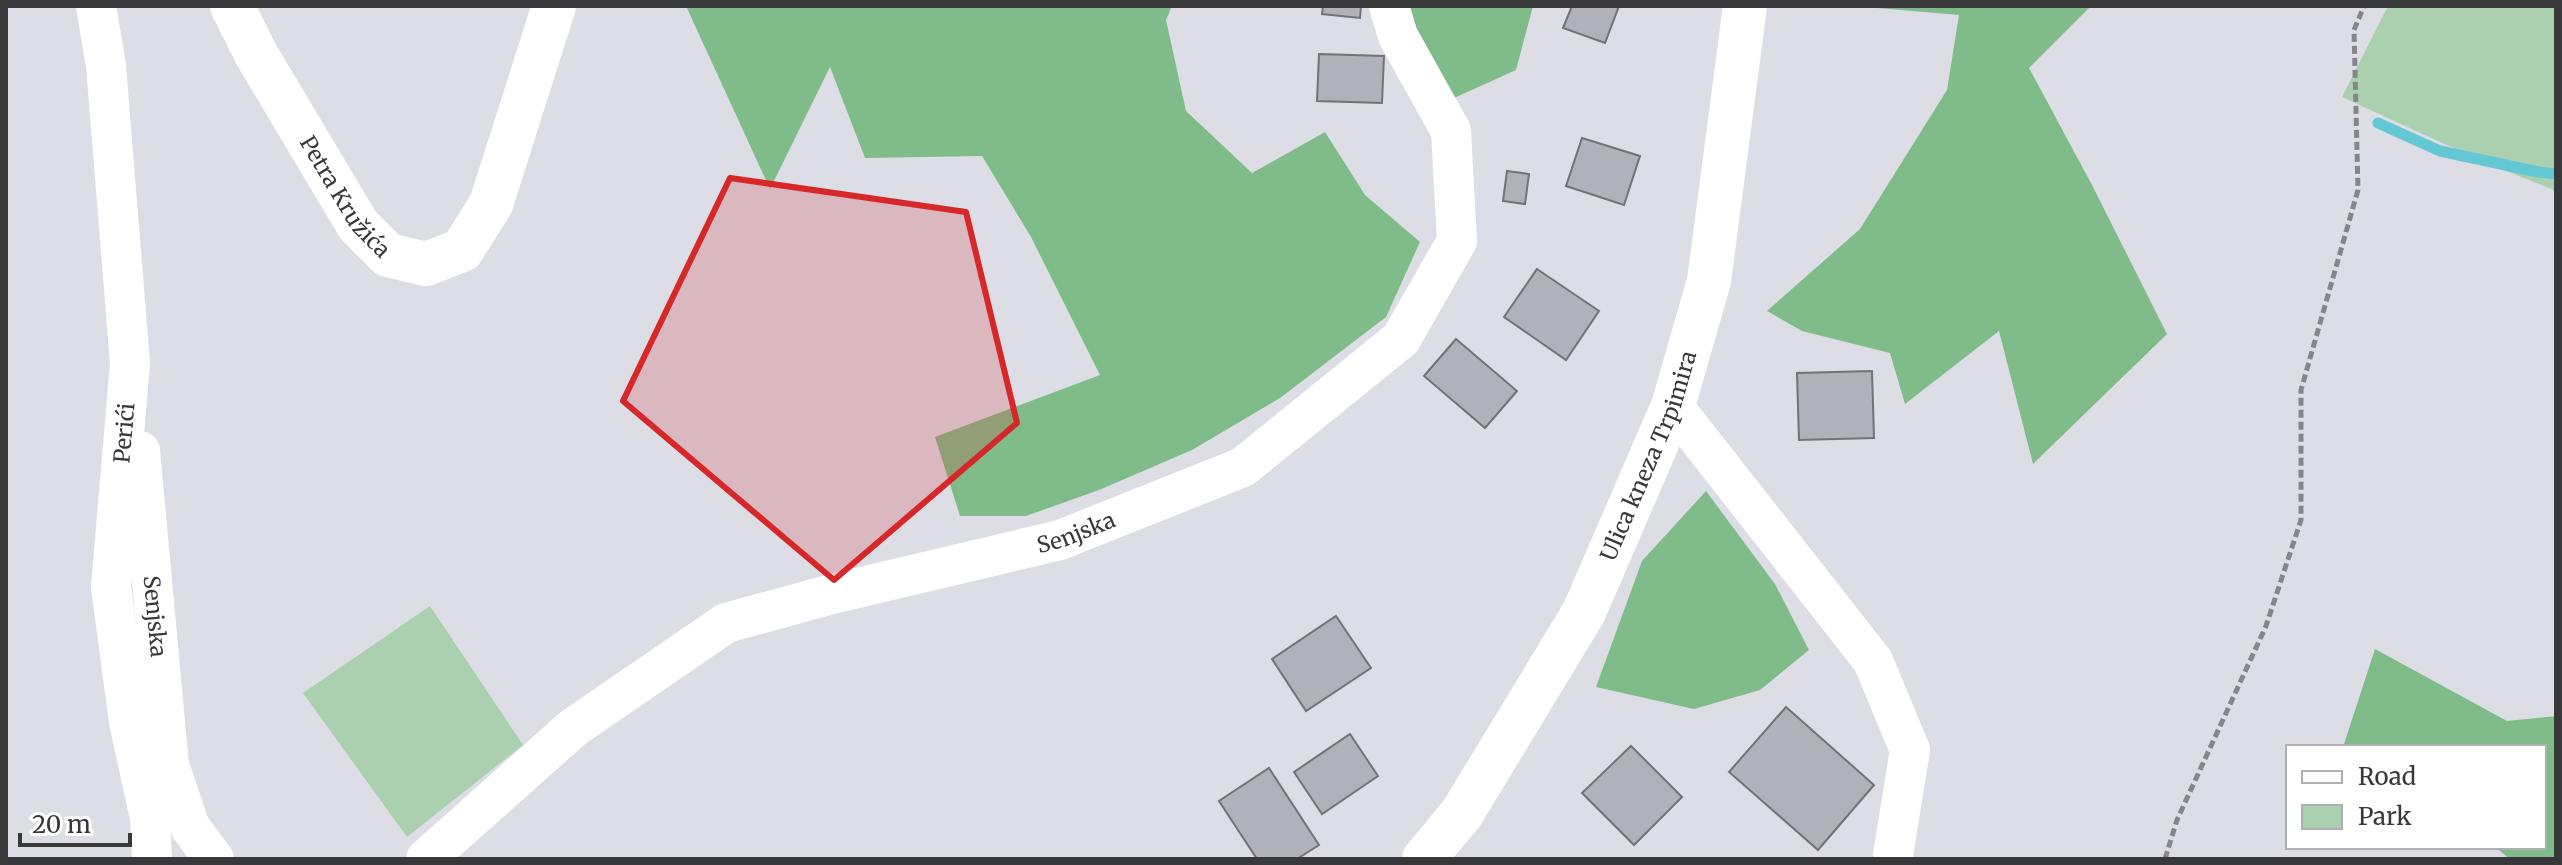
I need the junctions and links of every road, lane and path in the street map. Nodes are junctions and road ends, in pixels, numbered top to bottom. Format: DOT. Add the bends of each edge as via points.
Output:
graph roads {
  1 [pos="96,6"];
  2 [pos="232,6"];
  3 [pos="554,6"];
  4 [pos="1389,6"];
  5 [pos="1745,6"];
  6 [pos="2364,6"];
  7 [pos="130,363"];
  8 [pos="1673,406"];
  9 [pos="152,859"];
  10 [pos="214,859"];
  11 [pos="426,859"];
  12 [pos="1424,859"];
  13 [pos="1894,859"];
  14 [pos="2165,859"];
  1 -- 7 [label="street, Perići" via="106,66"];
  2 -- 3 [label="main road, Petra Kružića" via="358,225 388,255 426,264 462,250 491,204"];
  4 -- 11 [label="street, Senjska" via="1398,36 1451,131 1457,241 1401,339 1243,467 1060,540 726,623 573,728"];
  5 -- 8 [label="main road, Ulica kneza Trpimira" via="1709,281"];
  6 -- 14 [label="path" via="2354,30 2358,190 2301,390 2301,520 2266,626 2177,820"];
  7 -- 9 [label="street, Perići" via="111,587 129,722 150,818"];
  7 -- 10 [label="street, Senjska" via="169,765 190,827"];
  8 -- 12 [label="main road, Ulica kneza Trpimira" via="1584,612 1462,813"];
  8 -- 13 [label="street" via="1873,661 1910,750"];
}
